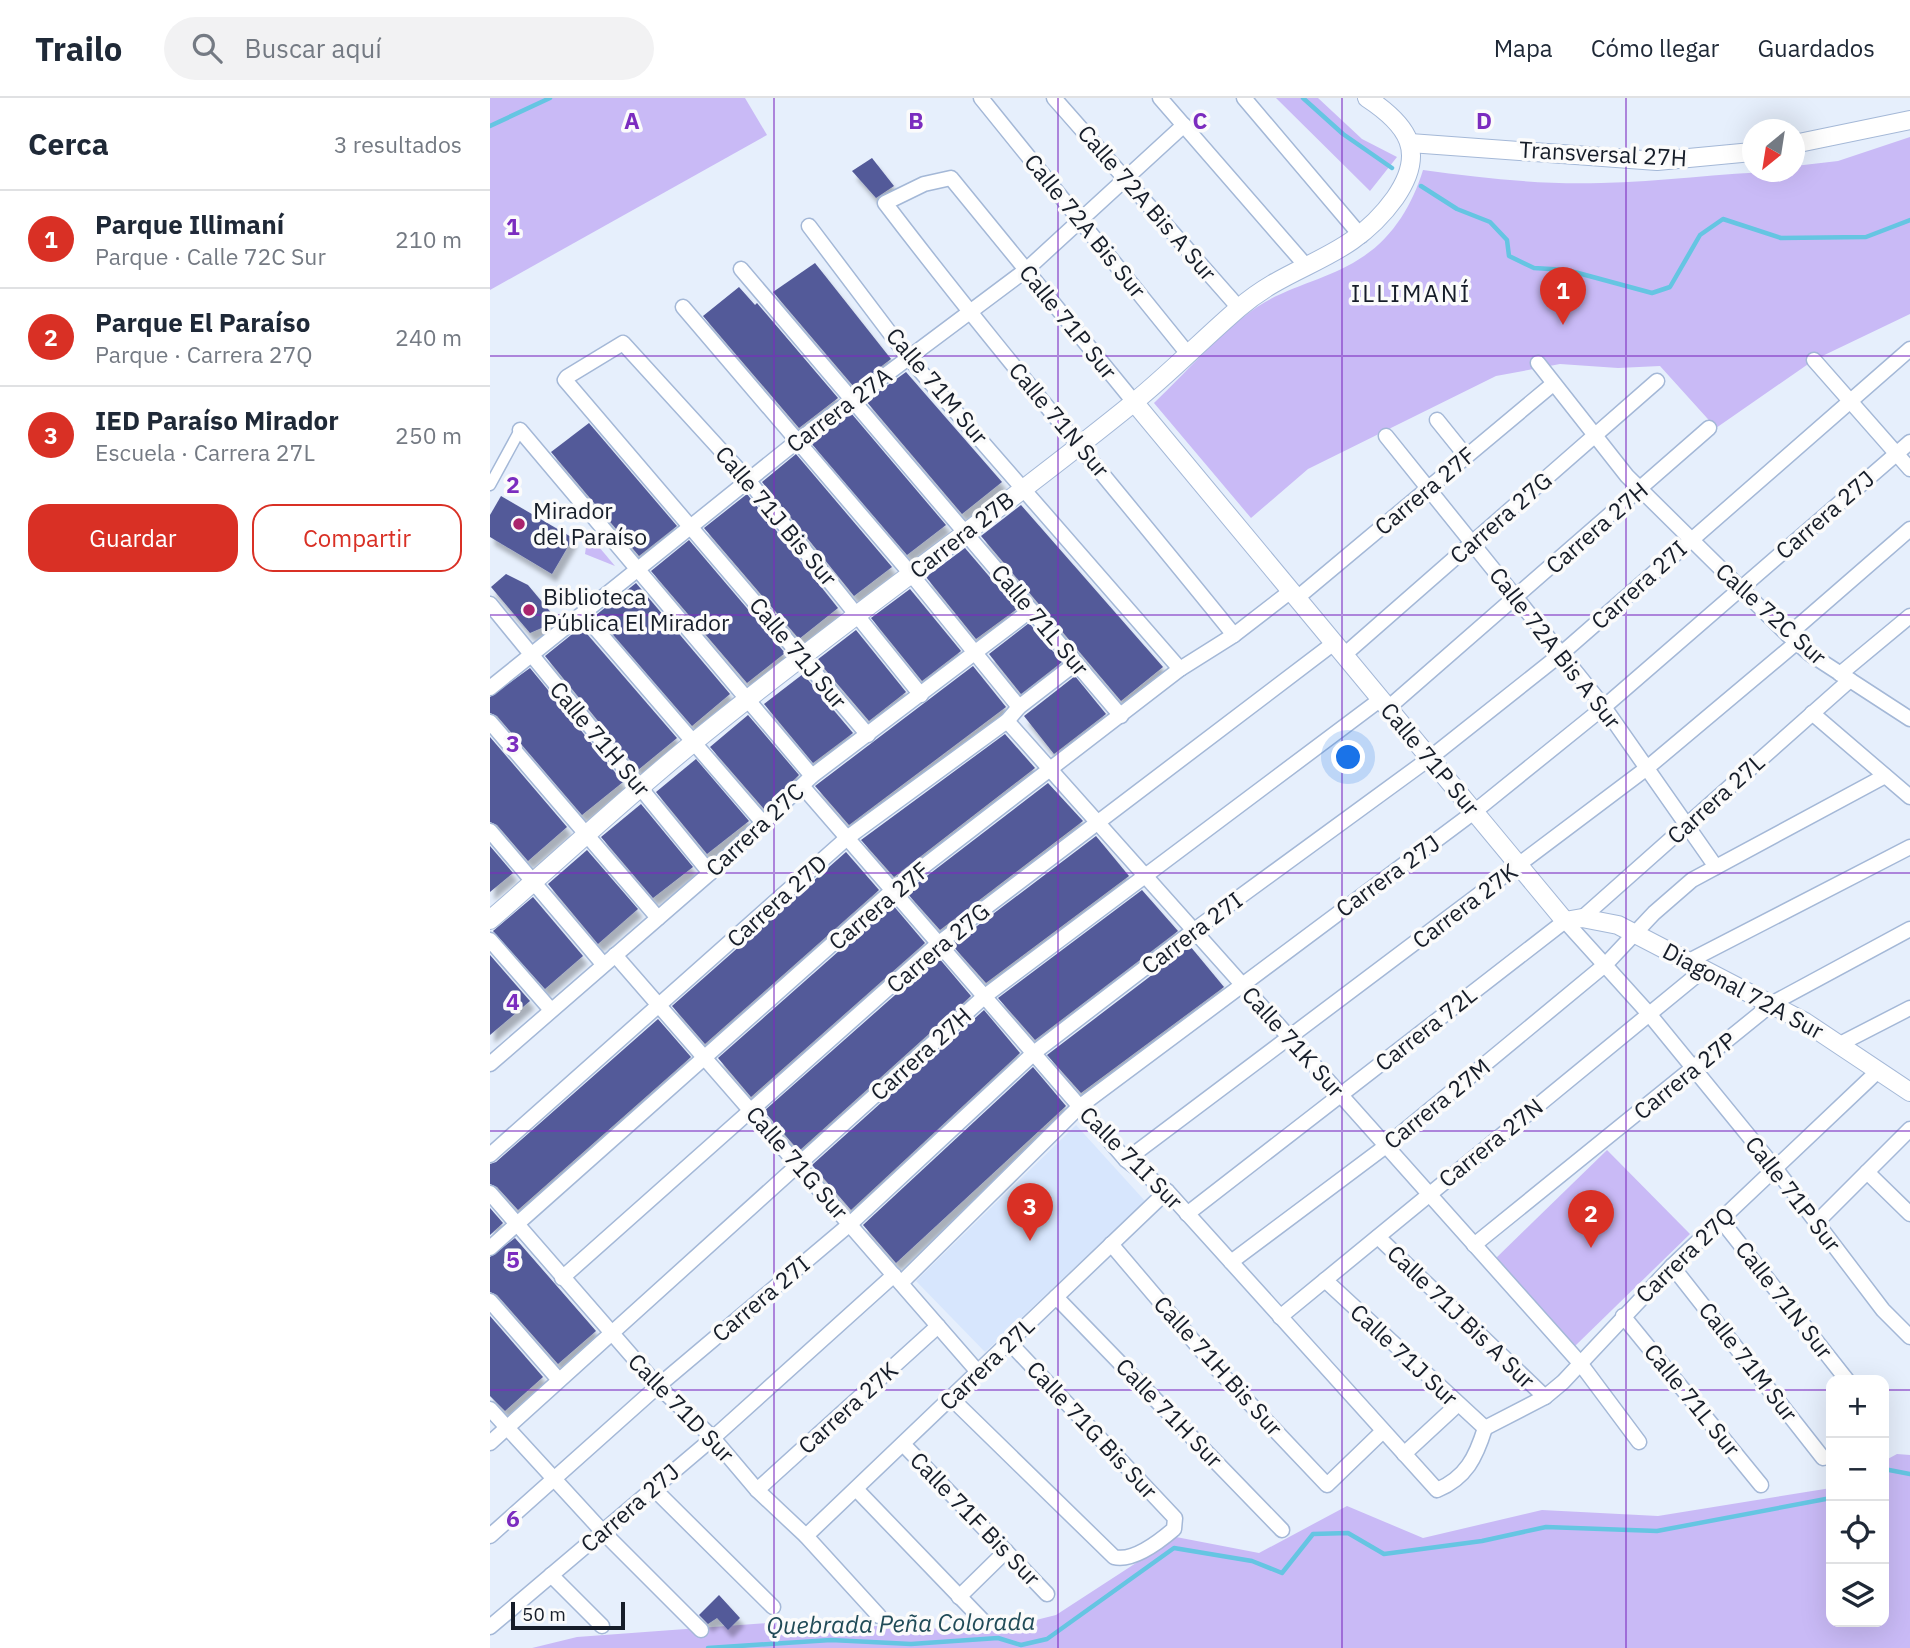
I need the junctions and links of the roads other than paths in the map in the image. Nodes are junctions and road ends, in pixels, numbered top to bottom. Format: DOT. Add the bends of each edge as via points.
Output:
graph roads {
  1 [pos="981,98"];
  2 [pos="1054,98"];
  3 [pos="1160,98"];
  4 [pos="1244,98"];
  5 [pos="1367,98"];
  6 [pos="1910,120"];
  7 [pos="1184,125"];
  8 [pos="1805,142"];
  9 [pos="1410,143"];
  10 [pos="1742,153"];
  11 [pos="1125,179"];
  12 [pos="885,203"];
  13 [pos="1080,220"];
  14 [pos="810,226"];
  15 [pos="1361,236"];
  16 [pos="1307,267"];
  17 [pos="741,269"];
  18 [pos="1026,270"];
  19 [pos="683,307"];
  20 [pos="1239,308"];
  21 [pos="968,312"];
  22 [pos="1910,348"];
  23 [pos="1188,354"];
  24 [pos="908,357"];
  25 [pos="1814,360"];
  26 [pos="1538,363"];
  27 [pos="565,380"];
  28 [pos="1657,381"];
  29 [pos="1553,384"];
  30 [pos="853,401"];
  31 [pos="1134,402"];
  32 [pos="1849,403"];
  33 [pos="1437,420"];
  34 [pos="1709,428"];
  35 [pos="520,430"];
  36 [pos="1596,434"];
  37 [pos="1386,436"];
  38 [pos="796,442"];
  39 [pos="1910,442"];
  40 [pos="1080,444"];
  41 [pos="1896,454"];
  42 [pos="1466,456"];
  43 [pos="1910,469"];
  44 [pos="748,480"];
  45 [pos="490,485"];
  46 [pos="1024,487"];
  47 [pos="1428,488"];
  48 [pos="1640,490"];
  49 [pos="690,526"];
  50 [pos="1910,529"];
  51 [pos="965,533"];
  52 [pos="1689,540"];
  53 [pos="1473,544"];
  54 [pos="638,570"];
  55 [pos="911,574"];
  56 [pos="1741,587"];
  57 [pos="1294,595"];
  58 [pos="1517,599"];
  59 [pos="490,604"];
  60 [pos="1031,610"];
  61 [pos="584,615"];
  62 [pos="859,615"];
  63 [pos="1910,616"];
  64 [pos="1234,635"];
  65 [pos="1792,639"];
  66 [pos="1339,649"];
  67 [pos="975,653"];
  68 [pos="1561,654"];
  69 [pos="530,655"];
  70 [pos="803,658"];
  71 [pos="1076,663"];
  72 [pos="1180,669"];
  73 [pos="1845,677"];
  74 [pos="490,688"];
  75 [pos="921,695"];
  76 [pos="748,700"];
  77 [pos="1384,703"];
  78 [pos="1019,707"];
  79 [pos="1604,707"];
  80 [pos="1907,711"];
  81 [pos="1812,713"];
  82 [pos="1121,716"];
  83 [pos="1007,721"];
  84 [pos="490,722"];
  85 [pos="868,735"];
  86 [pos="694,742"];
  87 [pos="1430,758"];
  88 [pos="1647,768"];
  89 [pos="1051,771"];
  90 [pos="1885,776"];
  91 [pos="808,782"];
  92 [pos="641,788"];
  93 [pos="1910,797"];
  94 [pos="1474,812"];
  95 [pos="764,824"];
  96 [pos="1098,824"];
  97 [pos="1686,825"];
  98 [pos="490,831"];
  99 [pos="587,836"];
  100 [pos="847,838"];
  101 [pos="1910,847"];
  102 [pos="1519,866"];
  103 [pos="1716,867"];
  104 [pos="710,873"];
  105 [pos="1145,877"];
  106 [pos="533,883"];
  107 [pos="894,890"];
  108 [pos="657,918"];
  109 [pos="490,920"];
  110 [pos="1574,920"];
  111 [pos="1910,929"];
  112 [pos="1193,931"];
  113 [pos="1634,934"];
  114 [pos="490,940"];
  115 [pos="939,943"];
  116 [pos="609,960"];
  117 [pos="1606,964"];
  118 [pos="1695,966"];
  119 [pos="1241,984"];
  120 [pos="985,996"];
  121 [pos="1773,1003"];
  122 [pos="660,1006"];
  123 [pos="1910,1008"];
  124 [pos="551,1010"];
  125 [pos="1650,1015"];
  126 [pos="1290,1039"];
  127 [pos="1840,1044"];
  128 [pos="1035,1052"];
  129 [pos="493,1056"];
  130 [pos="706,1058"];
  131 [pos="1695,1070"];
  132 [pos="1880,1070"];
  133 [pos="1910,1092"];
  134 [pos="1340,1095"];
  135 [pos="1079,1107"];
  136 [pos="752,1112"];
  137 [pos="1910,1129"];
  138 [pos="1386,1146"];
  139 [pos="490,1155"];
  140 [pos="1126,1160"];
  141 [pos="799,1167"];
  142 [pos="1774,1168"];
  143 [pos="1867,1172"];
  144 [pos="1167,1191"];
  145 [pos="490,1193"];
  146 [pos="1428,1194"];
  147 [pos="1187,1214"];
  148 [pos="1910,1214"];
  149 [pos="1721,1220"];
  150 [pos="1816,1223"];
  151 [pos="518,1224"];
  152 [pos="850,1224"];
  153 [pos="1378,1237"];
  154 [pos="1111,1244"];
  155 [pos="1474,1245"];
  156 [pos="490,1248"];
  157 [pos="1231,1262"];
  158 [pos="1672,1266"];
  159 [pos="562,1278"];
  160 [pos="897,1279"];
  161 [pos="1325,1280"];
  162 [pos="1056,1297"];
  163 [pos="490,1301"];
  164 [pos="1623,1316"];
  165 [pos="1280,1317"];
  166 [pos="939,1326"];
  167 [pos="612,1335"];
  168 [pos="1910,1337"];
  169 [pos="1009,1342"];
  170 [pos="1580,1363"];
  171 [pos="978,1372"];
  172 [pos="1843,1375"];
  173 [pos="559,1380"];
  174 [pos="658,1386"];
  175 [pos="1545,1397"];
  176 [pos="951,1398"];
  177 [pos="1457,1405"];
  178 [pos="490,1409"];
  179 [pos="1485,1428"];
  180 [pos="506,1429"];
  181 [pos="1383,1431"];
  182 [pos="713,1438"];
  183 [pos="1639,1442"];
  184 [pos="490,1443"];
  185 [pos="903,1444"];
  186 [pos="1404,1454"];
  187 [pos="1824,1458"];
  188 [pos="554,1479"];
  189 [pos="1761,1485"];
  190 [pos="652,1487"];
  191 [pos="856,1489"];
  192 [pos="757,1490"];
  193 [pos="1282,1530"];
  194 [pos="602,1531"];
  195 [pos="490,1536"];
  196 [pos="806,1536"];
  197 [pos="1006,1551"];
  198 [pos="551,1575"];
  199 [pos="1047,1594"];
  200 [pos="959,1597"];
  201 [pos="773,1607"];
  202 [pos="879,1616"];
  203 [pos="985,1623"];
  204 [pos="601,1626"];
  205 [pos="490,1627"];
  206 [pos="701,1630"];
  1 -- 13 [label="street, Calle 72A Bis Sur"];
  2 -- 11 [label="street, Calle 72A Bis A Sur"];
  3 -- 7 [label="street"];
  4 -- 15 [label="street"];
  5 -- 9 [label="street" via="1396,118"];
  6 -- 8 [label="street"];
  7 -- 11 [label="street, Carrera 27A"];
  7 -- 16 [label="street"];
  9 -- 10 [label="street, Transversal 27H" via="1657,161"];
  9 -- 15 [label="street, Carrera 27B" via="1408,170 1396,196"];
  11 -- 13 [label="street, Carrera 27A"];
  11 -- 20 [label="street, Calle 72A Bis A Sur"];
  12 -- 18 [label="street, Calle 71P Sur" via="925,184 951,178"];
  12 -- 21 [label="street, Calle 71N Sur"];
  13 -- 18 [label="street, Carrera 27A"];
  13 -- 23 [label="street, Calle 72A Bis Sur"];
  14 -- 24 [label="street, Calle 71M Sur"];
  15 -- 16 [label="street, Carrera 27B"];
  16 -- 20 [label="street, Carrera 27B" via="1268,285"];
  17 -- 30 [label="street, Calle 71L Sur"];
  18 -- 21 [label="street, Carrera 27A"];
  18 -- 31 [label="street, Calle 71P Sur"];
  19 -- 38 [label="street"];
  20 -- 23 [label="street, Carrera 27B"];
  21 -- 24 [label="street, Carrera 27A"];
  21 -- 40 [label="street, Calle 71N Sur"];
  22 -- 32 [label="street, Carrera 27I"];
  23 -- 31 [label="street, Carrera 27B"];
  24 -- 30 [label="street, Carrera 27A"];
  24 -- 46 [label="street, Calle 71M Sur"];
  25 -- 32 [label="street"];
  26 -- 29 [label="street, Calle 72C Sur"];
  27 -- 44 [label="street, Calle 71J Bis Sur" via="623,343"];
  27 -- 49 [label="street, Calle 71J Sur"];
  28 -- 36 [label="street, Carrera 27G"];
  29 -- 36 [label="street, Calle 72C Sur"];
  29 -- 42 [label="street, Carrera 27F"];
  30 -- 38 [label="street, Carrera 27A"];
  30 -- 51 [label="street, Calle 71L Sur"];
  31 -- 40 [label="street, Carrera 27B"];
  31 -- 57 [label="street, Calle 71P Sur"];
  32 -- 41 [label="street"];
  32 -- 52 [label="street, Carrera 27I"];
  33 -- 42 [label="street"];
  34 -- 48 [label="street, Carrera 27H"];
  35 -- 45 [label="street"];
  35 -- 54 [label="street, Calle 71I Sur"];
  36 -- 48 [label="street, Calle 72C Sur"];
  36 -- 53 [label="street, Carrera 27G"];
  37 -- 47 [label="street, Calle 72A Bis A Sur"];
  38 -- 44 [label="street, Carrera 27A"];
  38 -- 55 [label="street"];
  39 -- 41 [label="street, Carrera 27J"];
  40 -- 46 [label="street, Carrera 27B"];
  40 -- 64 [label="street, Calle 71N Sur"];
  41 -- 43 [label="street"];
  41 -- 56 [label="street, Carrera 27J"];
  42 -- 47 [label="street, Carrera 27F"];
  44 -- 49 [label="street, Carrera 27A"];
  44 -- 62 [label="street, Calle 71J Bis Sur"];
  46 -- 51 [label="street, Carrera 27B"];
  46 -- 72 [label="street, Calle 71M Sur"];
  47 -- 53 [label="street, Calle 72A Bis A Sur"];
  47 -- 57 [label="street, Carrera 27F"];
  48 -- 52 [label="street, Calle 72C Sur"];
  48 -- 58 [label="street, Carrera 27H"];
  49 -- 54 [label="street, Carrera 27A"];
  49 -- 70 [label="street, Calle 71J Sur"];
  50 -- 65 [label="street, Carrera 27K"];
  51 -- 55 [label="street, Carrera 27B"];
  51 -- 60 [label="street, Calle 71L Sur"];
  52 -- 56 [label="street, Calle 72C Sur"];
  52 -- 68 [label="street, Carrera 27I"];
  53 -- 58 [label="street, Calle 72A Bis A Sur"];
  53 -- 66 [label="street, Carrera 27G"];
  54 -- 61 [label="street, Carrera 27A"];
  54 -- 76 [label="street, Calle 71I Sur"];
  55 -- 62 [label="street, Carrera 27B"];
  55 -- 67 [label="street"];
  56 -- 65 [label="street, Calle 72C Sur"];
  56 -- 79 [label="street, Carrera 27J"];
  57 -- 64 [label="street, Carrera 27F"];
  57 -- 66 [label="street, Calle 71P Sur"];
  58 -- 68 [label="street, Calle 72A Bis A Sur"];
  58 -- 77 [label="street, Carrera 27H"];
  59 -- 69 [label="street, Calle 71H Sur"];
  60 -- 67 [label="street, Carrera 27C"];
  60 -- 71 [label="street, Calle 71L Sur"];
  61 -- 69 [label="street, Carrera 27A"];
  61 -- 86 [label="street"];
  62 -- 70 [label="street, Carrera 27B"];
  62 -- 75 [label="street, Calle 71J Bis Sur"];
  63 -- 73 [label="street, Carrera 27L"];
  64 -- 72 [label="street, Carrera 27F"];
  65 -- 73 [label="street, Calle 72C Sur"];
  65 -- 88 [label="street, Carrera 27K"];
  66 -- 77 [label="street, Calle 71P Sur"];
  66 -- 96 [label="street, Carrera 27G"];
  67 -- 75 [label="street, Carrera 27C"];
  67 -- 78 [label="street"];
  68 -- 79 [label="street, Calle 72A Bis A Sur"];
  68 -- 87 [label="street, Carrera 27I"];
  69 -- 74 [label="street, Carrera 27A"];
  69 -- 92 [label="street, Calle 71H Sur"];
  70 -- 76 [label="street, Carrera 27B"];
  70 -- 85 [label="street, Calle 71J Sur"];
  71 -- 78 [label="street, Carrera 27D"];
  71 -- 82 [label="street, Calle 71L Sur"];
  72 -- 82 [label="street, Carrera 27F"];
  73 -- 80 [label="street, Calle 72C Sur"];
  73 -- 81 [label="street, Carrera 27L"];
  75 -- 85 [label="street, Carrera 27C"];
  76 -- 86 [label="street, Carrera 27B"];
  76 -- 91 [label="street, Calle 71I Sur"];
  77 -- 87 [label="street, Calle 71P Sur"];
  77 -- 105 [label="street, Carrera 27H"];
  78 -- 83 [label="street, Carrera 27D"];
  79 -- 88 [label="street, Calle 72A Bis A Sur"];
  79 -- 94 [label="street, Carrera 27J"];
  81 -- 90 [label="street"];
  81 -- 97 [label="street, Carrera 27L"];
  82 -- 89 [label="street, Carrera 27F"];
  83 -- 89 [label="street, Calle 71K Sur"];
  83 -- 100 [label="street, Carrera 27D"];
  84 -- 99 [label="street"];
  85 -- 91 [label="street, Carrera 27C"];
  86 -- 92 [label="street, Carrera 27B"];
  86 -- 95 [label="street"];
  87 -- 94 [label="street, Calle 71P Sur"];
  87 -- 112 [label="street, Carrera 27I"];
  88 -- 97 [label="street, Calle 72A Bis A Sur"];
  88 -- 102 [label="street, Carrera 27K"];
  89 -- 96 [label="street, Calle 71K Sur"];
  89 -- 107 [label="street, Carrera 27F"];
  90 -- 93 [label="street"];
  90 -- 103 [label="street"];
  91 -- 95 [label="street, Carrera 27C"];
  91 -- 100 [label="street, Calle 71I Sur"];
  92 -- 99 [label="street, Carrera 27B"];
  92 -- 104 [label="street, Calle 71H Sur"];
  94 -- 102 [label="street, Calle 71P Sur"];
  94 -- 119 [label="street, Carrera 27J"];
  95 -- 104 [label="street, Carrera 27C"];
  96 -- 105 [label="street, Calle 71K Sur"];
  96 -- 115 [label="street, Carrera 27G"];
  97 -- 103 [label="street, Calle 72A Bis A Sur"];
  97 -- 110 [label="street, Carrera 27L"];
  98 -- 106 [label="street, Calle 71G Sur"];
  99 -- 106 [label="street, Carrera 27B"];
  99 -- 108 [label="street"];
  100 -- 107 [label="street, Calle 71I Sur"];
  100 -- 122 [label="street, Carrera 27D"];
  101 -- 118 [label="street, Carrera 27N"];
  102 -- 110 [label="street, Calle 71P Sur"];
  102 -- 126 [label="street, Carrera 27K"];
  103 -- 113 [label="street, Carrera 27M" via="1671,897"];
  104 -- 108 [label="street, Carrera 27C"];
  105 -- 112 [label="street, Calle 71K Sur"];
  105 -- 120 [label="street, Carrera 27H"];
  106 -- 109 [label="street, Carrera 27B"];
  106 -- 116 [label="street, Calle 71G Sur"];
  107 -- 115 [label="street, Calle 71I Sur"];
  107 -- 130 [label="street, Carrera 27F"];
  108 -- 116 [label="street, Carrera 27C"];
  110 -- 113 [label="street, Diagonal 72A Sur" via="1603,920"];
  110 -- 117 [label="street, Calle 71P Sur"];
  110 -- 134 [label="street, Carrera 72L"];
  111 -- 121 [label="street, Carrera 27P"];
  112 -- 119 [label="street, Calle 71K Sur"];
  112 -- 128 [label="street, Carrera 27I"];
  113 -- 117 [label="street, Carrera 27M"];
  113 -- 118 [label="street, Diagonal 72A Sur"];
  114 -- 124 [label="street"];
  115 -- 120 [label="street, Calle 71I Sur"];
  115 -- 136 [label="street, Carrera 27G"];
  116 -- 122 [label="street, Calle 71G Sur"];
  116 -- 124 [label="street, Carrera 27C"];
  117 -- 125 [label="street, Calle 71P Sur"];
  117 -- 138 [label="street, Carrera 27M"];
  118 -- 121 [label="street, Diagonal 72A Sur"];
  118 -- 125 [label="street, Carrera 27N"];
  119 -- 126 [label="street, Calle 71K Sur"];
  119 -- 135 [label="street, Carrera 27J"];
  120 -- 128 [label="street, Calle 71I Sur"];
  120 -- 141 [label="street, Carrera 27H"];
  121 -- 127 [label="street, Diagonal 72A Sur"];
  121 -- 131 [label="street, Carrera 27P"];
  122 -- 130 [label="street, Calle 71G Sur"];
  122 -- 139 [label="street, Carrera 27D"];
  123 -- 127 [label="street"];
  124 -- 129 [label="street, Carrera 27C"];
  125 -- 131 [label="street, Calle 71P Sur"];
  125 -- 146 [label="street, Carrera 27N"];
  126 -- 134 [label="street, Calle 71K Sur"];
  126 -- 140 [label="street, Carrera 27K"];
  127 -- 132 [label="street, Diagonal 72A Sur"];
  128 -- 135 [label="street, Calle 71I Sur"];
  128 -- 152 [label="street, Carrera 27I"];
  130 -- 136 [label="street, Calle 71G Sur"];
  130 -- 151 [label="street, Carrera 27F"];
  131 -- 142 [label="street, Calle 71P Sur"];
  131 -- 155 [label="street, Carrera 27P"];
  132 -- 133 [label="street, Diagonal 72A Sur"];
  132 -- 142 [label="street, Carrera 27Q"];
  134 -- 138 [label="street, Calle 71K Sur"];
  134 -- 147 [label="street, Carrera 72L"];
  135 -- 140 [label="street, Calle 71I Sur"];
  135 -- 160 [label="street, Carrera 27J"];
  136 -- 141 [label="street, Calle 71G Sur"];
  136 -- 159 [label="street, Carrera 27G"];
  137 -- 143 [label="street"];
  138 -- 146 [label="street, Calle 71K Sur"];
  138 -- 157 [label="street, Carrera 27M"];
  140 -- 144 [label="street, Calle 71I Sur"];
  141 -- 152 [label="street, Calle 71G Sur"];
  141 -- 167 [label="street, Carrera 27H"];
  142 -- 149 [label="street, Carrera 27Q"];
  142 -- 150 [label="street, Calle 71P Sur"];
  143 -- 148 [label="street"];
  143 -- 150 [label="street"];
  144 -- 147 [label="street, Calle 71I Sur"];
  144 -- 154 [label="street, Carrera 27L"];
  145 -- 151 [label="street, Calle 71D Sur"];
  146 -- 153 [label="street, Carrera 27N"];
  146 -- 155 [label="street, Calle 71K Sur"];
  147 -- 157 [label="street, Calle 71I Sur"];
  149 -- 158 [label="street, Carrera 27Q"];
  149 -- 172 [label="street, Calle 71N Sur"];
  150 -- 168 [label="street, Calle 71P Sur" via="1883,1310"];
  151 -- 156 [label="street, Carrera 27F"];
  151 -- 159 [label="street, Calle 71D Sur"];
  152 -- 160 [label="street, Calle 71G Sur"];
  152 -- 174 [label="street, Carrera 27I"];
  153 -- 161 [label="street, Carrera 27N"];
  153 -- 175 [label="street, Calle 71J Bis A Sur"];
  154 -- 162 [label="street, Carrera 27L"];
  154 -- 181 [label="street, Calle 71H Bis Sur" via="1218,1370 1327,1485"];
  155 -- 170 [label="street, Calle 71K Sur"];
  157 -- 165 [label="street, Calle 71I Sur"];
  158 -- 164 [label="street, Carrera 27Q"];
  158 -- 187 [label="street, Calle 71M Sur"];
  159 -- 167 [label="street, Calle 71D Sur"];
  160 -- 166 [label="street, Calle 71G Sur"];
  160 -- 182 [label="street, Carrera 27J"];
  161 -- 165 [label="street, Carrera 27N"];
  161 -- 177 [label="street, Calle 71J Sur"];
  162 -- 169 [label="street, Carrera 27L"];
  162 -- 193 [label="street, Calle 71H Sur"];
  163 -- 173 [label="street"];
  164 -- 170 [label="street, Carrera 27Q"];
  164 -- 189 [label="street, Calle 71L Sur"];
  165 -- 181 [label="street, Calle 71I Sur"];
  166 -- 171 [label="street, Calle 71G Sur"];
  166 -- 192 [label="street, Carrera 27K"];
  167 -- 173 [label="street, Carrera 27H"];
  167 -- 174 [label="street, Calle 71D Sur"];
  169 -- 171 [label="street, Carrera 27L"];
  169 -- 176 [label="street, Calle 71G Bis Sur" via="1175,1518 1174,1529 1154,1544 1123,1558 1114,1557"];
  170 -- 175 [label="street, Carrera 27Q"];
  170 -- 183 [label="street, Calle 71K Sur"];
  171 -- 176 [label="street, Carrera 27L"];
  173 -- 180 [label="street, Carrera 27H"];
  174 -- 182 [label="street, Calle 71D Sur"];
  174 -- 188 [label="street, Carrera 27I"];
  175 -- 179 [label="street, Carrera 27Q"];
  176 -- 185 [label="street, Carrera 27L"];
  177 -- 179 [label="street, Calle 71J Sur"];
  177 -- 186 [label="street"];
  178 -- 180 [label="street"];
  179 -- 186 [label="street, Calle 71I Sur" via="1472,1464 1451,1485 1437,1490"];
  180 -- 184 [label="street, Carrera 27H"];
  180 -- 188 [label="street"];
  181 -- 186 [label="street, Calle 71I Sur"];
  182 -- 190 [label="street, Carrera 27J"];
  182 -- 192 [label="street, Calle 71D Sur"];
  185 -- 191 [label="street, Carrera 27L"];
  185 -- 197 [label="street, Calle 71F Bis Sur"];
  188 -- 194 [label="street"];
  188 -- 195 [label="street, Carrera 27I"];
  190 -- 194 [label="street, Carrera 27J"];
  190 -- 201 [label="street"];
  191 -- 196 [label="street, Carrera 27L"];
  191 -- 200 [label="street"];
  192 -- 196 [label="street, Calle 71D Sur"];
  194 -- 198 [label="street, Carrera 27J"];
  194 -- 206 [label="street"];
  196 -- 202 [label="street, Calle 71D Sur"];
  197 -- 199 [label="street, Calle 71F Bis Sur"];
  197 -- 200 [label="street"];
  198 -- 204 [label="street"];
  198 -- 205 [label="street, Carrera 27J"];
  200 -- 203 [label="street"];
}
